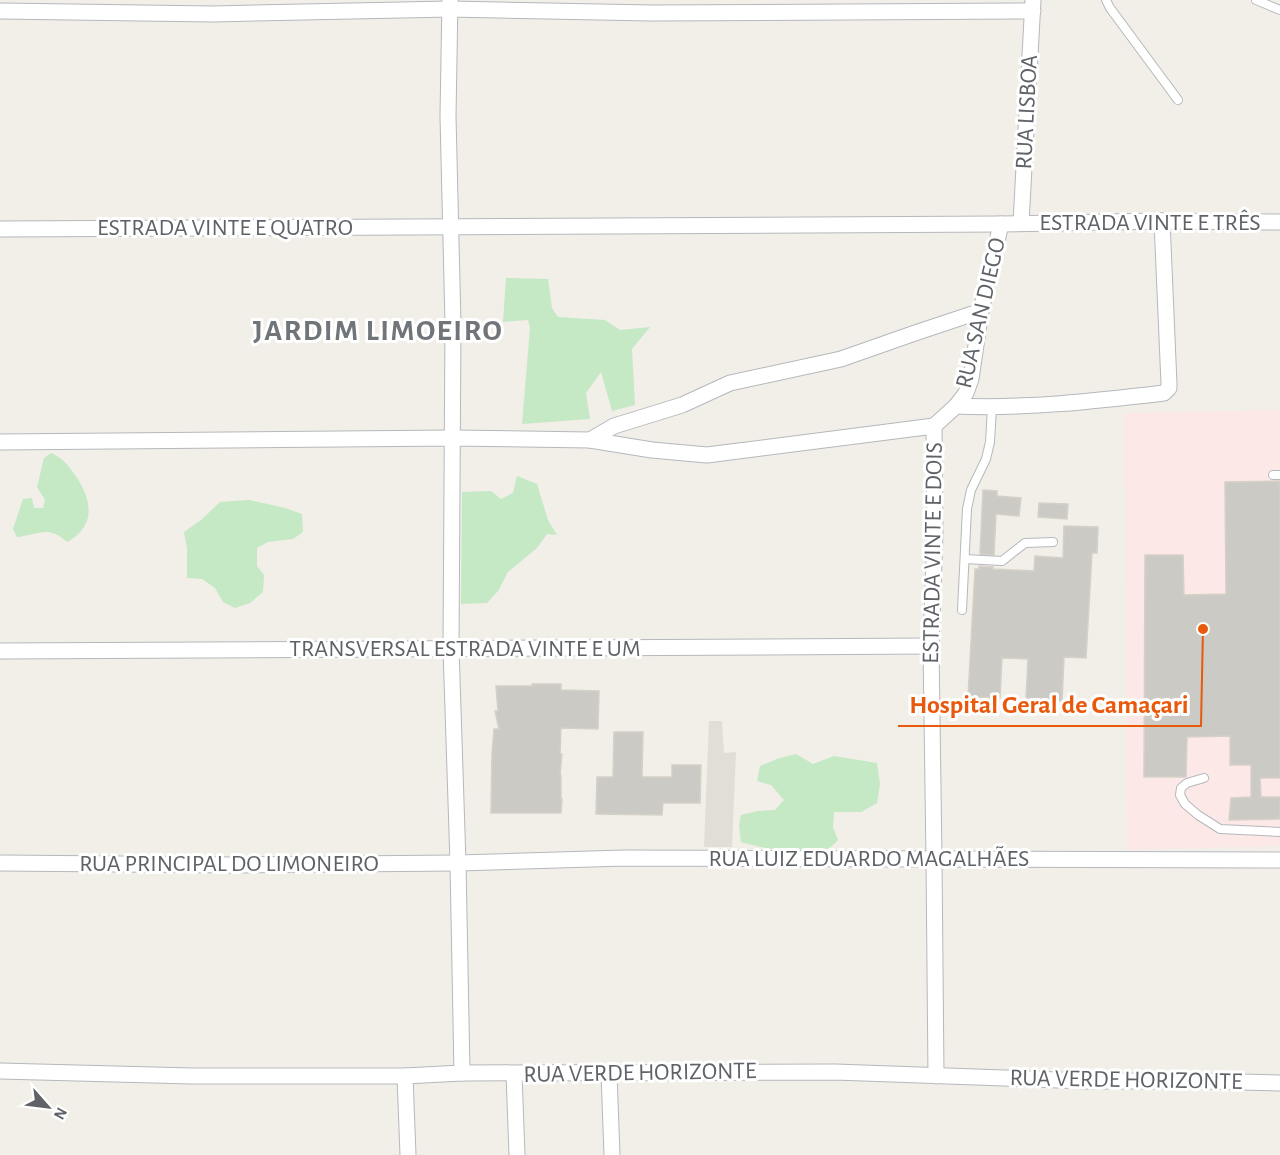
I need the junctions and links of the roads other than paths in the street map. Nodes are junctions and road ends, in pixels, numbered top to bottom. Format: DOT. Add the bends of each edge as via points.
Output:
graph roads {
  1 [pos="1106,0"];
  2 [pos="1256,0"];
  3 [pos="450,5"];
  4 [pos="1033,6"];
  5 [pos="1280,10"];
  6 [pos="0,12"];
  7 [pos="1178,100"];
  8 [pos="1162,221"];
  9 [pos="1280,222"];
  10 [pos="1021,223"];
  11 [pos="1001,224"];
  12 [pos="451,226"];
  13 [pos="0,229"];
  14 [pos="981,312"];
  15 [pos="956,406"];
  16 [pos="992,407"];
  17 [pos="934,426"];
  18 [pos="453,438"];
  19 [pos="590,440"];
  20 [pos="0,442"];
  21 [pos="1053,542"];
  22 [pos="965,559"];
  23 [pos="962,610"];
  24 [pos="931,646"];
  25 [pos="451,648"];
  26 [pos="0,651"];
  27 [pos="1204,778"];
  28 [pos="1280,832"];
  29 [pos="934,860"];
  30 [pos="1280,860"];
  31 [pos="0,863"];
  32 [pos="458,863"];
  33 [pos="0,1071"];
  34 [pos="462,1073"];
  35 [pos="609,1073"];
  36 [pos="514,1074"];
  37 [pos="405,1076"];
  38 [pos="936,1076"];
  39 [pos="1280,1083"];
  40 [pos="408,1155"];
  41 [pos="517,1155"];
  42 [pos="612,1155"];
  1 -- 7 [label="lane"];
  2 -- 5 [label="lane"];
  3 -- 4 [label="street" via="651,13"];
  3 -- 6 [label="street" via="212,14"];
  3 -- 12 [label="street"];
  4 -- 10 [label="street, RUA LISBOA"];
  8 -- 9 [label="street, ESTRADA VINTE E TRÊS"];
  8 -- 10 [label="street, ESTRADA VINTE E TRÊS"];
  8 -- 16 [label="street" via="1167,390 1104,400"];
  10 -- 11 [label="street, ESTRADA VINTE E TRÊS"];
  11 -- 12 [label="street, ESTRADA VINTE E QUATRO"];
  11 -- 14 [label="street, RUA SAN DIEGO"];
  12 -- 13 [label="street, ESTRADA VINTE E QUATRO"];
  12 -- 18 [label="street"];
  14 -- 15 [label="street, RUA SAN DIEGO" via="970,379"];
  14 -- 19 [label="street" via="841,359 730,383 682,405 614,426"];
  15 -- 16 [label="street"];
  15 -- 17 [label="street, RUA SAN DIEGO"];
  16 -- 22 [label="lane" via="986,459 971,490 967,509"];
  17 -- 19 [label="street" via="706,455"];
  17 -- 24 [label="street, ESTRADA VINTE E DOIS"];
  18 -- 19 [label="street"];
  18 -- 20 [label="street"];
  18 -- 25 [label="street"];
  21 -- 22 [label="lane" via="1025,543 1002,561"];
  22 -- 23 [label="lane"];
  24 -- 25 [label="street, TRANSVERSAL ESTRADA VINTE E UM"];
  24 -- 29 [label="street, ESTRADA VINTE E DOIS"];
  25 -- 26 [label="street, TRANSVERSAL ESTRADA VINTE E UM"];
  25 -- 32 [label="street"];
  27 -- 28 [label="lane" via="1181,788 1185,804 1198,815 1220,829"];
  29 -- 30 [label="street, RUA LUIZ EDUARDO MAGALHÃES"];
  29 -- 32 [label="street, RUA LUIZ EDUARDO MAGALHÃES" via="624,858"];
  29 -- 38 [label="street, ESTRADA VINTE E DOIS"];
  31 -- 32 [label="street, RUA PRINCIPAL DO LIMONEIRO"];
  32 -- 34 [label="street"];
  33 -- 37 [label="street, RUA VERDE HORIZONTE"];
  34 -- 36 [label="street, RUA VERDE HORIZONTE"];
  34 -- 37 [label="street, RUA VERDE HORIZONTE"];
  35 -- 36 [label="street, RUA VERDE HORIZONTE"];
  35 -- 38 [label="street, RUA VERDE HORIZONTE" via="834,1072"];
  35 -- 42 [label="street"];
  36 -- 41 [label="street"];
  37 -- 40 [label="street"];
  38 -- 39 [label="street, RUA VERDE HORIZONTE"];
}
